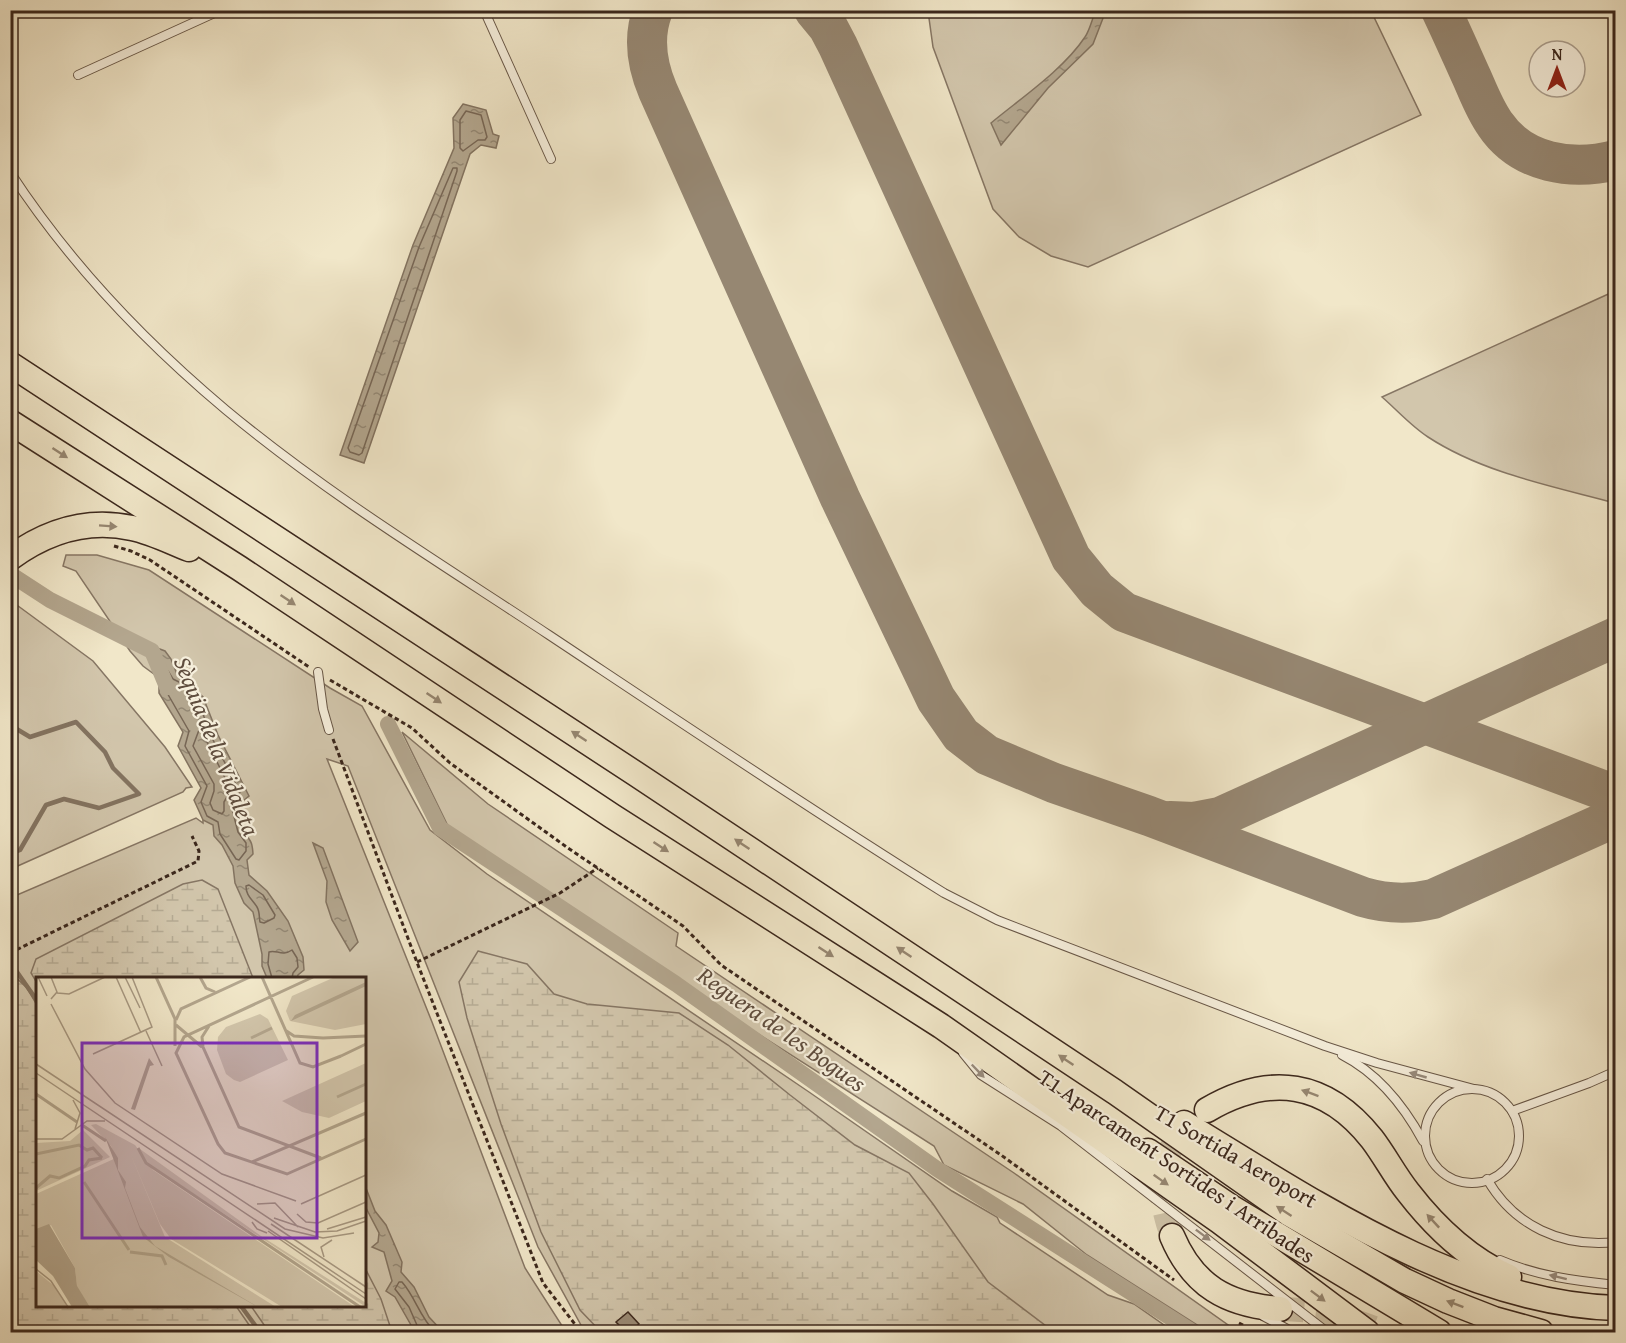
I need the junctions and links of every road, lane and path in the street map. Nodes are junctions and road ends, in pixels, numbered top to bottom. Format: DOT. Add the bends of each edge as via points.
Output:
graph roads {
  1 [pos="221,10"];
  2 [pos="484,10"];
  3 [pos="78,75"];
  4 [pos="551,159"];
  5 [pos="10,172"];
  6 [pos="10,364"];
  7 [pos="10,422"];
  8 [pos="109,546"];
  9 [pos="10,558"];
  10 [pos="239,568"];
  11 [pos="318,672"];
  12 [pos="330,730"];
  13 [pos="192,836"];
  14 [pos="598,868"];
  15 [pos="10,953"];
  16 [pos="417,962"];
  17 [pos="941,1026"];
  18 [pos="1325,1046"];
  19 [pos="1616,1071"];
  20 [pos="1474,1089"];
  21 [pos="1115,1092"];
  22 [pos="1207,1110"];
  23 [pos="1512,1111"];
  24 [pos="1426,1146"];
  25 [pos="1487,1179"];
  26 [pos="1172,1236"];
  27 [pos="1453,1240"];
  28 [pos="1616,1242"];
  29 [pos="1481,1251"];
  30 [pos="1490,1255"];
  31 [pos="1178,1283"];
  32 [pos="1616,1285"];
  33 [pos="1221,1295"];
  34 [pos="1616,1306"];
  35 [pos="1280,1309"];
  36 [pos="1236,1321"];
  37 [pos="581,1332"];
  38 [pos="1256,1332"];
  39 [pos="1293,1332"];
  40 [pos="1327,1332"];
  41 [pos="1367,1332"];
  42 [pos="1438,1332"];
  43 [pos="1541,1332"];
  1 -- 3 [label="lane"];
  2 -- 4 [label="lane"];
  5 -- 18 [label="lane" via="85,270 157,349 227,411 378,522 967,907"];
  21 -- 6 [label="main road, one-way"];
  7 -- 10 [label="main road, one-way"];
  8 -- 11 [label="path" via="150,560"];
  9 -- 10 [label="main road, one-way" via="51,534 94,525 133,528"];
  10 -- 17 [label="main road, one-way" via="602,809"];
  11 -- 12 [label="lane"];
  11 -- 14 [label="path" via="412,728 450,763"];
  12 -- 16 [label="path"];
  13 -- 15 [label="path" via="199,851 198,861"];
  14 -- 16 [label="path" via="560,893"];
  14 -- 31 [label="path" via="683,926 722,965 1001,1155"];
  16 -- 37 [label="path" via="543,1283"];
  17 -- 40 [label="lane, one-way" via="981,1075 1061,1126"];
  17 -- 41 [label="main road, one-way" via="1219,1221"];
  17 -- 42 [label="main road, T1 Aparcament Sortides i Arribades" via="1029,1068 1231,1207"];
  20 -- 18 [label="lane, one-way"];
  18 -- 24 [label="lane" via="1367,1070 1383,1085 1413,1122"];
  19 -- 23 [label="lane"];
  20 -- 23 [label="lane" via="1498,1097"];
  20 -- 24 [label="lane" via="1452,1093 1438,1103 1427,1122"];
  21 -- 34 [label="main road, T1 Sortida Aeroport" via="1171,1115 1298,1192 1421,1257 1539,1298 1577,1305"];
  43 -- 21 [label="main road, T1 Sortida Aeroport, one-way" via="1476,1312 1404,1281 1288,1213"];
  27 -- 22 [label="main road, one-way" via="1408,1192 1359,1124 1332,1102 1277,1086 1244,1092"];
  23 -- 25 [label="lane" via="1519,1133 1513,1158 1505,1169"];
  24 -- 25 [label="lane" via="1437,1167 1457,1180 1469,1183"];
  25 -- 28 [label="lane" via="1504,1205 1545,1233"];
  26 -- 33 [label="main road" via="1193,1274"];
  27 -- 29 [label="lane"];
  27 -- 34 [label="main road" via="1506,1276 1534,1287"];
  32 -- 30 [label="lane, one-way" via="1566,1280 1516,1267"];
  33 -- 35 [label="main road" via="1258,1307"];
  33 -- 39 [label="lane"];
  36 -- 38 [label="path"];
}
